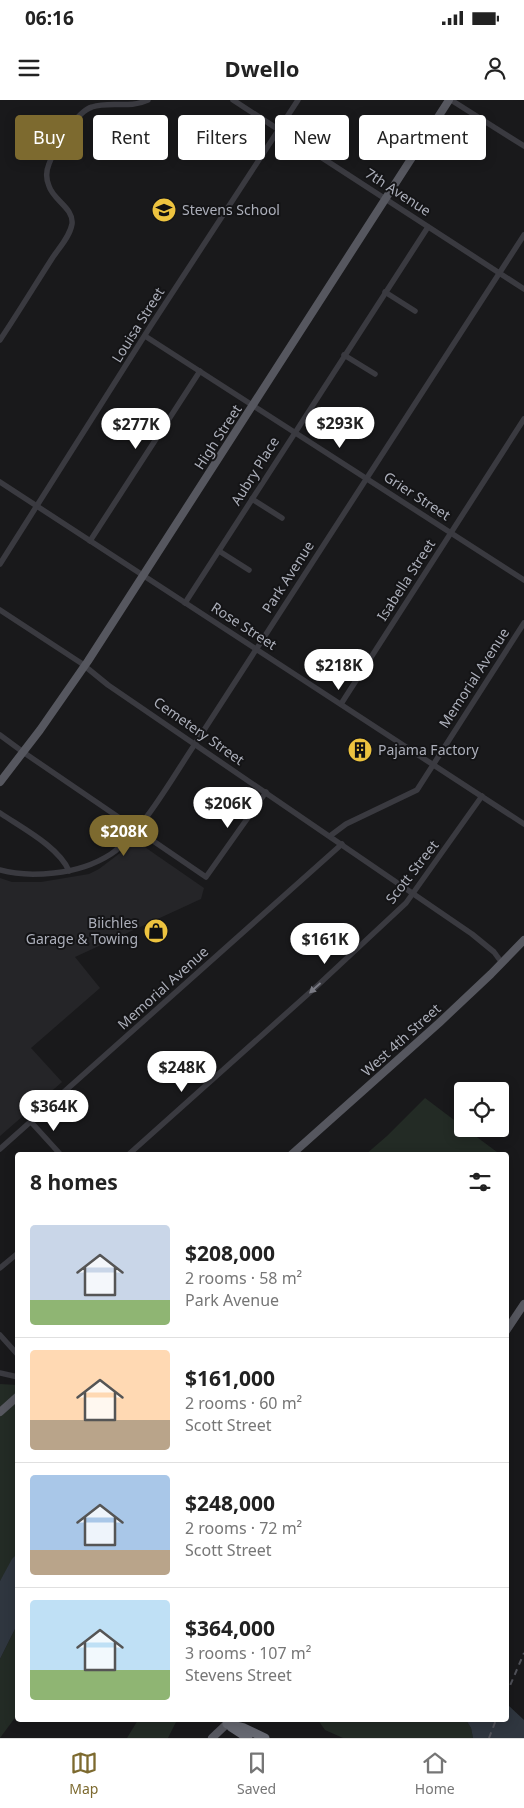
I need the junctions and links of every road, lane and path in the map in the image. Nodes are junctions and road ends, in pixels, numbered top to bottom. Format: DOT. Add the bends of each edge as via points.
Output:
graph roads {
  1 [pos="148,100"];
  2 [pos="234,100"];
  3 [pos="298,100"];
  4 [pos="450,100"];
  5 [pos="288,115"];
  6 [pos="275,129"];
  7 [pos="275,136"];
  8 [pos="524,146"];
  9 [pos="324,160"];
  10 [pos="385,199"];
  11 [pos="428,226"];
  12 [pos="524,235"];
  13 [pos="500,273"];
  14 [pos="524,290"];
  15 [pos="385,292"];
  16 [pos="415,311"];
  17 [pos="145,336"];
  18 [pos="0,340"];
  19 [pos="344,355"];
  20 [pos="200,371"];
  21 [pos="373,373"];
  22 [pos="254,405"];
  23 [pos="524,419"];
  24 [pos="295,432"];
  25 [pos="366,479"];
  26 [pos="0,482"];
  27 [pos="252,499"];
  28 [pos="36,506"];
  29 [pos="282,518"];
  30 [pos="451,533"];
  31 [pos="90,541"];
  32 [pos="219,551"];
  33 [pos="0,564"];
  34 [pos="249,570"];
  35 [pos="143,576"];
  36 [pos="524,580"];
  37 [pos="185,603"];
  38 [pos="0,610"];
  39 [pos="524,623"];
  40 [pos="256,649"];
  41 [pos="84,666"];
  42 [pos="340,704"];
  43 [pos="0,735"];
  44 [pos="195,744"];
  45 [pos="23,752"];
  46 [pos="433,764"];
  47 [pos="0,782"];
  48 [pos="266,792"];
  49 [pos="482,796"];
  50 [pos="0,814"];
  51 [pos="524,824"];
  52 [pos="136,829"];
  53 [pos="330,836"];
  54 [pos="342,844"];
  55 [pos="0,870"];
  56 [pos="69,871"];
  57 [pos="414,894"];
  58 [pos="524,940"];
  59 [pos="502,962"];
  60 [pos="31,1122"];
  61 [pos="0,1149"];
  62 [pos="58,1152"];
  63 [pos="131,1152"];
  64 [pos="294,1152"];
  65 [pos="15,1256"];
  66 [pos="0,1268"];
  67 [pos="524,1304"];
  68 [pos="509,1326"];
  69 [pos="0,1335"];
  70 [pos="15,1352"];
  71 [pos="0,1373"];
  72 [pos="15,1376"];
  73 [pos="15,1399"];
  74 [pos="0,1412"];
  75 [pos="229,1722"];
  76 [pos="212,1738"];
  77 [pos="248,1738"];
  78 [pos="265,1738"];
  1 -- 18 [label="street" via="132,105 102,104 86,109 54,154 48,166 47,180 52,194 72,216 72,225"];
  2 -- 6 [label="street, 7th Avenue"];
  3 -- 5 [label="street, Louisa Street"];
  4 -- 8 [label="street"];
  4 -- 10 [label="main road, High Street"];
  7 -- 17 [label="street, Louisa Street"];
  9 -- 10 [label="street, 7th Avenue"];
  10 -- 11 [label="street, 7th Avenue"];
  10 -- 22 [label="main road, High Street"];
  11 -- 13 [label="street, 7th Avenue"];
  11 -- 15 [label="street, Aubry Place"];
  12 -- 13 [label="street, Park Avenue"];
  13 -- 14 [label="street, 7th Avenue"];
  13 -- 25 [label="street, Park Avenue"];
  15 -- 16 [label="street"];
  15 -- 19 [label="street, Aubry Place"];
  17 -- 20 [label="street, Grier Street"];
  17 -- 28 [label="street, Louisa Street"];
  19 -- 21 [label="street"];
  19 -- 24 [label="street, Aubry Place"];
  20 -- 22 [label="street, Grier Street"];
  20 -- 31 [label="street"];
  22 -- 24 [label="street, Grier Street"];
  22 -- 35 [label="main road, High Street"];
  23 -- 30 [label="street, Isabella Street"];
  24 -- 25 [label="street, Grier Street"];
  24 -- 27 [label="street, Aubry Place"];
  25 -- 30 [label="street, Grier Street"];
  25 -- 40 [label="street, Park Avenue"];
  26 -- 28 [label="street, Rose Street"];
  27 -- 29 [label="street"];
  27 -- 32 [label="street, Aubry Place"];
  28 -- 31 [label="street, Rose Street"];
  28 -- 33 [label="street, Louisa Street"];
  30 -- 36 [label="street, Grier Street"];
  30 -- 42 [label="street, Isabella Street"];
  31 -- 35 [label="street, Rose Street"];
  32 -- 34 [label="street"];
  32 -- 37 [label="street, Aubry Place"];
  35 -- 37 [label="street, Rose Street"];
  35 -- 41 [label="main road, High Street"];
  37 -- 40 [label="street, Rose Street"];
  38 -- 41 [label="street, Cemetery Street"];
  39 -- 46 [label="street, Memorial Avenue"];
  40 -- 42 [label="street, Rose Street"];
  40 -- 44 [label="street, Park Avenue"];
  41 -- 44 [label="street, Cemetery Street"];
  41 -- 45 [label="main road, High Street"];
  42 -- 46 [label="street, Rose Street"];
  43 -- 45 [label="street"];
  44 -- 48 [label="street, Cemetery Street"];
  44 -- 52 [label="street, Park Avenue"];
  45 -- 47 [label="main road, High Street"];
  45 -- 52 [label="street"];
  46 -- 49 [label="street, Rose Street"];
  46 -- 53 [label="street, Memorial Avenue" via="417,790 346,824"];
  48 -- 52 [label="street" via="206,877"];
  48 -- 53 [label="street, Cemetery Street"];
  49 -- 51 [label="street, Rose Street"];
  49 -- 57 [label="street, Scott Street"];
  50 -- 56 [label="street" via="54,850"];
  52 -- 56 [label="street, Park Avenue" via="118,849 103,859"];
  53 -- 54 [label="street, Cemetery Street"];
  54 -- 57 [label="street, Cemetery Street"];
  54 -- 60 [label="street, Memorial Avenue"];
  55 -- 56 [label="street, Park Avenue" via="33,874"];
  57 -- 59 [label="street, Cemetery Street" via="486,945"];
  57 -- 63 [label="street, Scott Street, one-way" via="351,955"];
  58 -- 59 [label="main road, West 4th Street"];
  59 -- 64 [label="main road, West 4th Street"];
  60 -- 61 [label="street, Memorial Avenue"];
  60 -- 62 [label="street"];
  65 -- 66 [label="street"];
  67 -- 68 [label="main road"];
  69 -- 70 [label="street"];
  71 -- 72 [label="street"];
  73 -- 74 [label="main road"];
  75 -- 76 [label="main road"];
  75 -- 77 [label="highway"];
  75 -- 78 [label="highway"];
}
